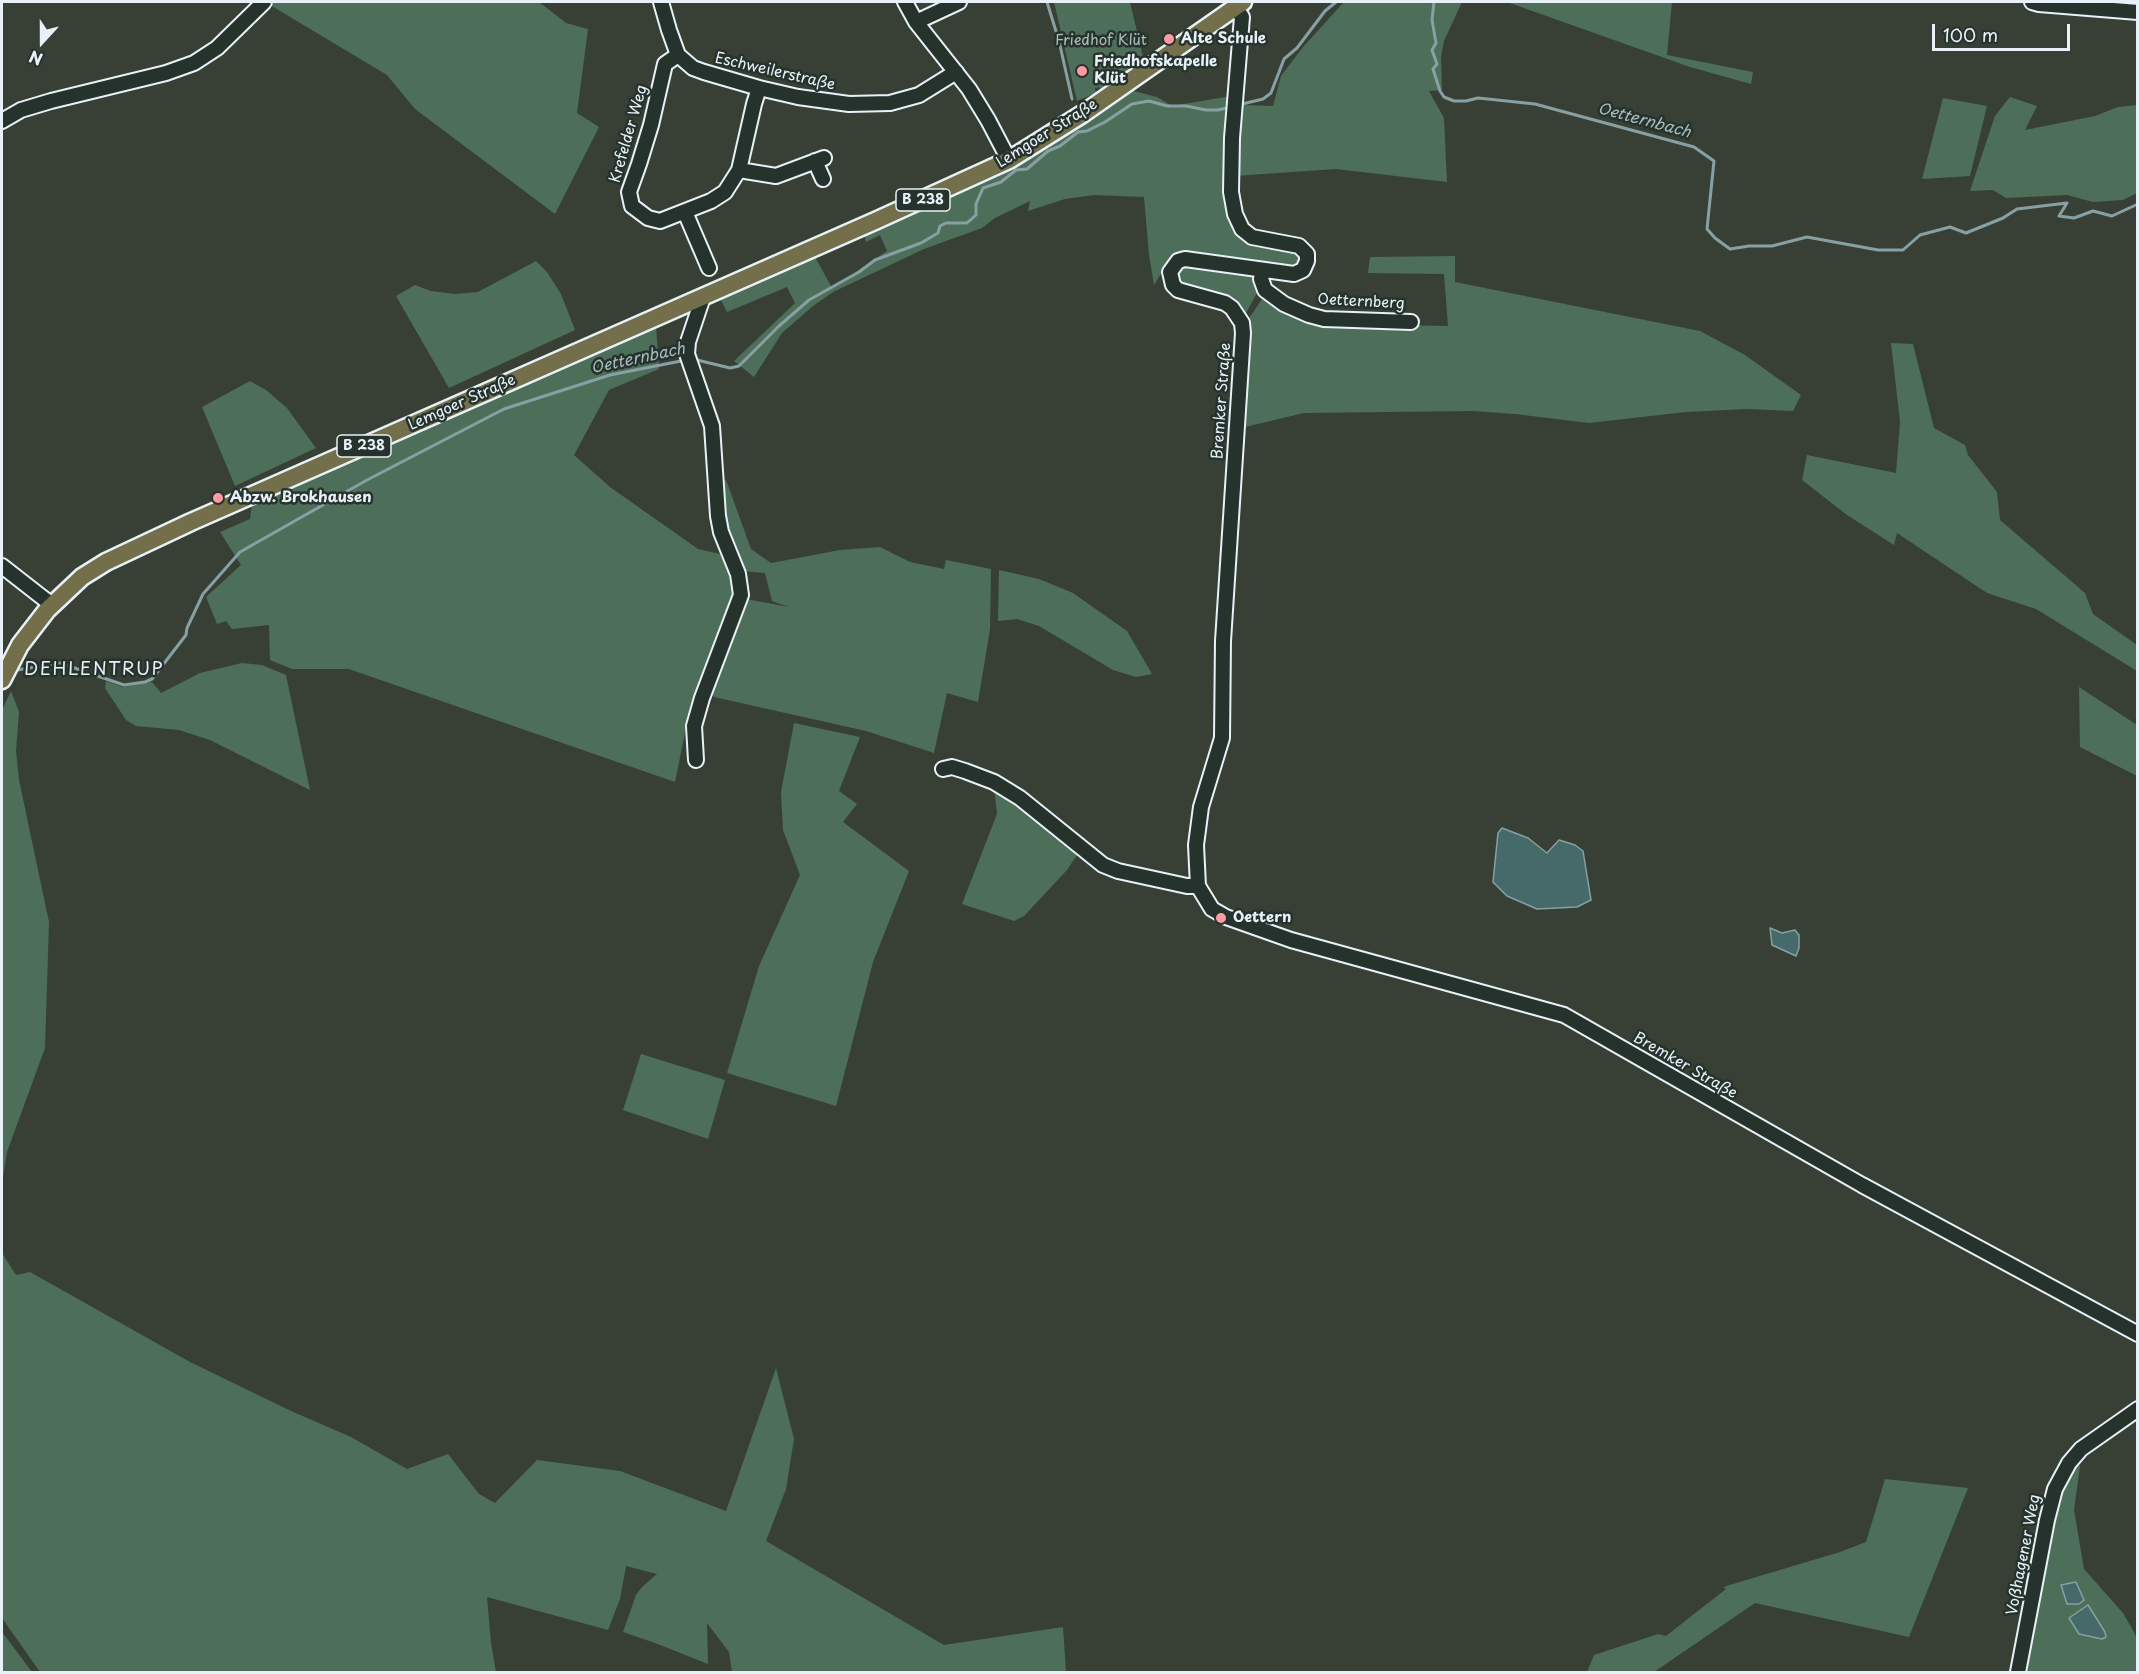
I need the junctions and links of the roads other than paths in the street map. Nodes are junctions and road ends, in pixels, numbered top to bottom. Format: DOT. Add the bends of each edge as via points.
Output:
graph roads {
  1 [pos="264,2"];
  2 [pos="661,2"];
  3 [pos="905,2"];
  4 [pos="959,2"];
  5 [pos="2032,2"];
  6 [pos="1239,4"];
  7 [pos="2138,12"];
  8 [pos="916,22"];
  9 [pos="678,55"];
  10 [pos="956,72"];
  11 [pos="759,88"];
  12 [pos="2,121"];
  13 [pos="1009,160"];
  14 [pos="739,170"];
  15 [pos="823,179"];
  16 [pos="685,212"];
  17 [pos="709,268"];
  18 [pos="1263,270"];
  19 [pos="703,297"];
  20 [pos="1411,322"];
  21 [pos="2,567"];
  22 [pos="52,605"];
  23 [pos="2,680"];
  24 [pos="696,760"];
  25 [pos="943,769"];
  26 [pos="1198,886"];
  27 [pos="2138,1334"];
  28 [pos="2138,1409"];
  29 [pos="2018,1672"];
  1 -- 12 [label="street" via="217,48 194,63 43,103"];
  2 -- 9 [label="street"];
  3 -- 8 [label="street"];
  4 -- 8 [label="street"];
  5 -- 7 [label="street"];
  6 -- 13 [label="main road, Lemgoer Straße / B 238" via="1069,123"];
  6 -- 18 [label="street, Bremker Straße" via="1242,17 1234,104 1232,192 1239,223 1252,237 1299,246 1308,257 1298,273"];
  8 -- 10 [label="street"];
  9 -- 11 [label="street, Eschweilerstraße" via="693,68"];
  9 -- 16 [label="street, Krefelder Weg" via="665,63 628,199 639,213 654,220"];
  10 -- 11 [label="street, Eschweilerstraße" via="919,95 890,103 849,104"];
  10 -- 13 [label="street" via="984,112"];
  11 -- 14 [label="street, Krefelder Weg"];
  13 -- 19 [label="main road, Lemgoer Straße / B 238"];
  14 -- 15 [label="street" via="776,176 820,160"];
  14 -- 16 [label="street, Krefelder Weg" via="725,192"];
  16 -- 17 [label="street"];
  18 -- 20 [label="street, Oetternberg" via="1265,290 1309,315"];
  18 -- 26 [label="street, Bremker Straße" via="1185,259 1178,261 1170,272 1178,290 1232,308 1242,322 1243,333 1223,641 1222,738 1202,807 1196,845"];
  19 -- 22 [label="main road, Lemgoer Straße / B 238" via="132,549 82,577"];
  19 -- 24 [label="street" via="687,354 712,426 721,532 741,585 741,595 694,726"];
  21 -- 22 [label="street"];
  22 -- 23 [label="main road, Lemgoer Straße / B 238" via="20,645"];
  25 -- 26 [label="street" via="958,769 994,782 1020,798 1103,865"];
  26 -- 27 [label="street, Bremker Straße" via="1212,909 1226,917 1291,940 1564,1016 1862,1185"];
  28 -- 29 [label="street, Voßhagener Weg" via="2081,1449 2055,1489"];
}
